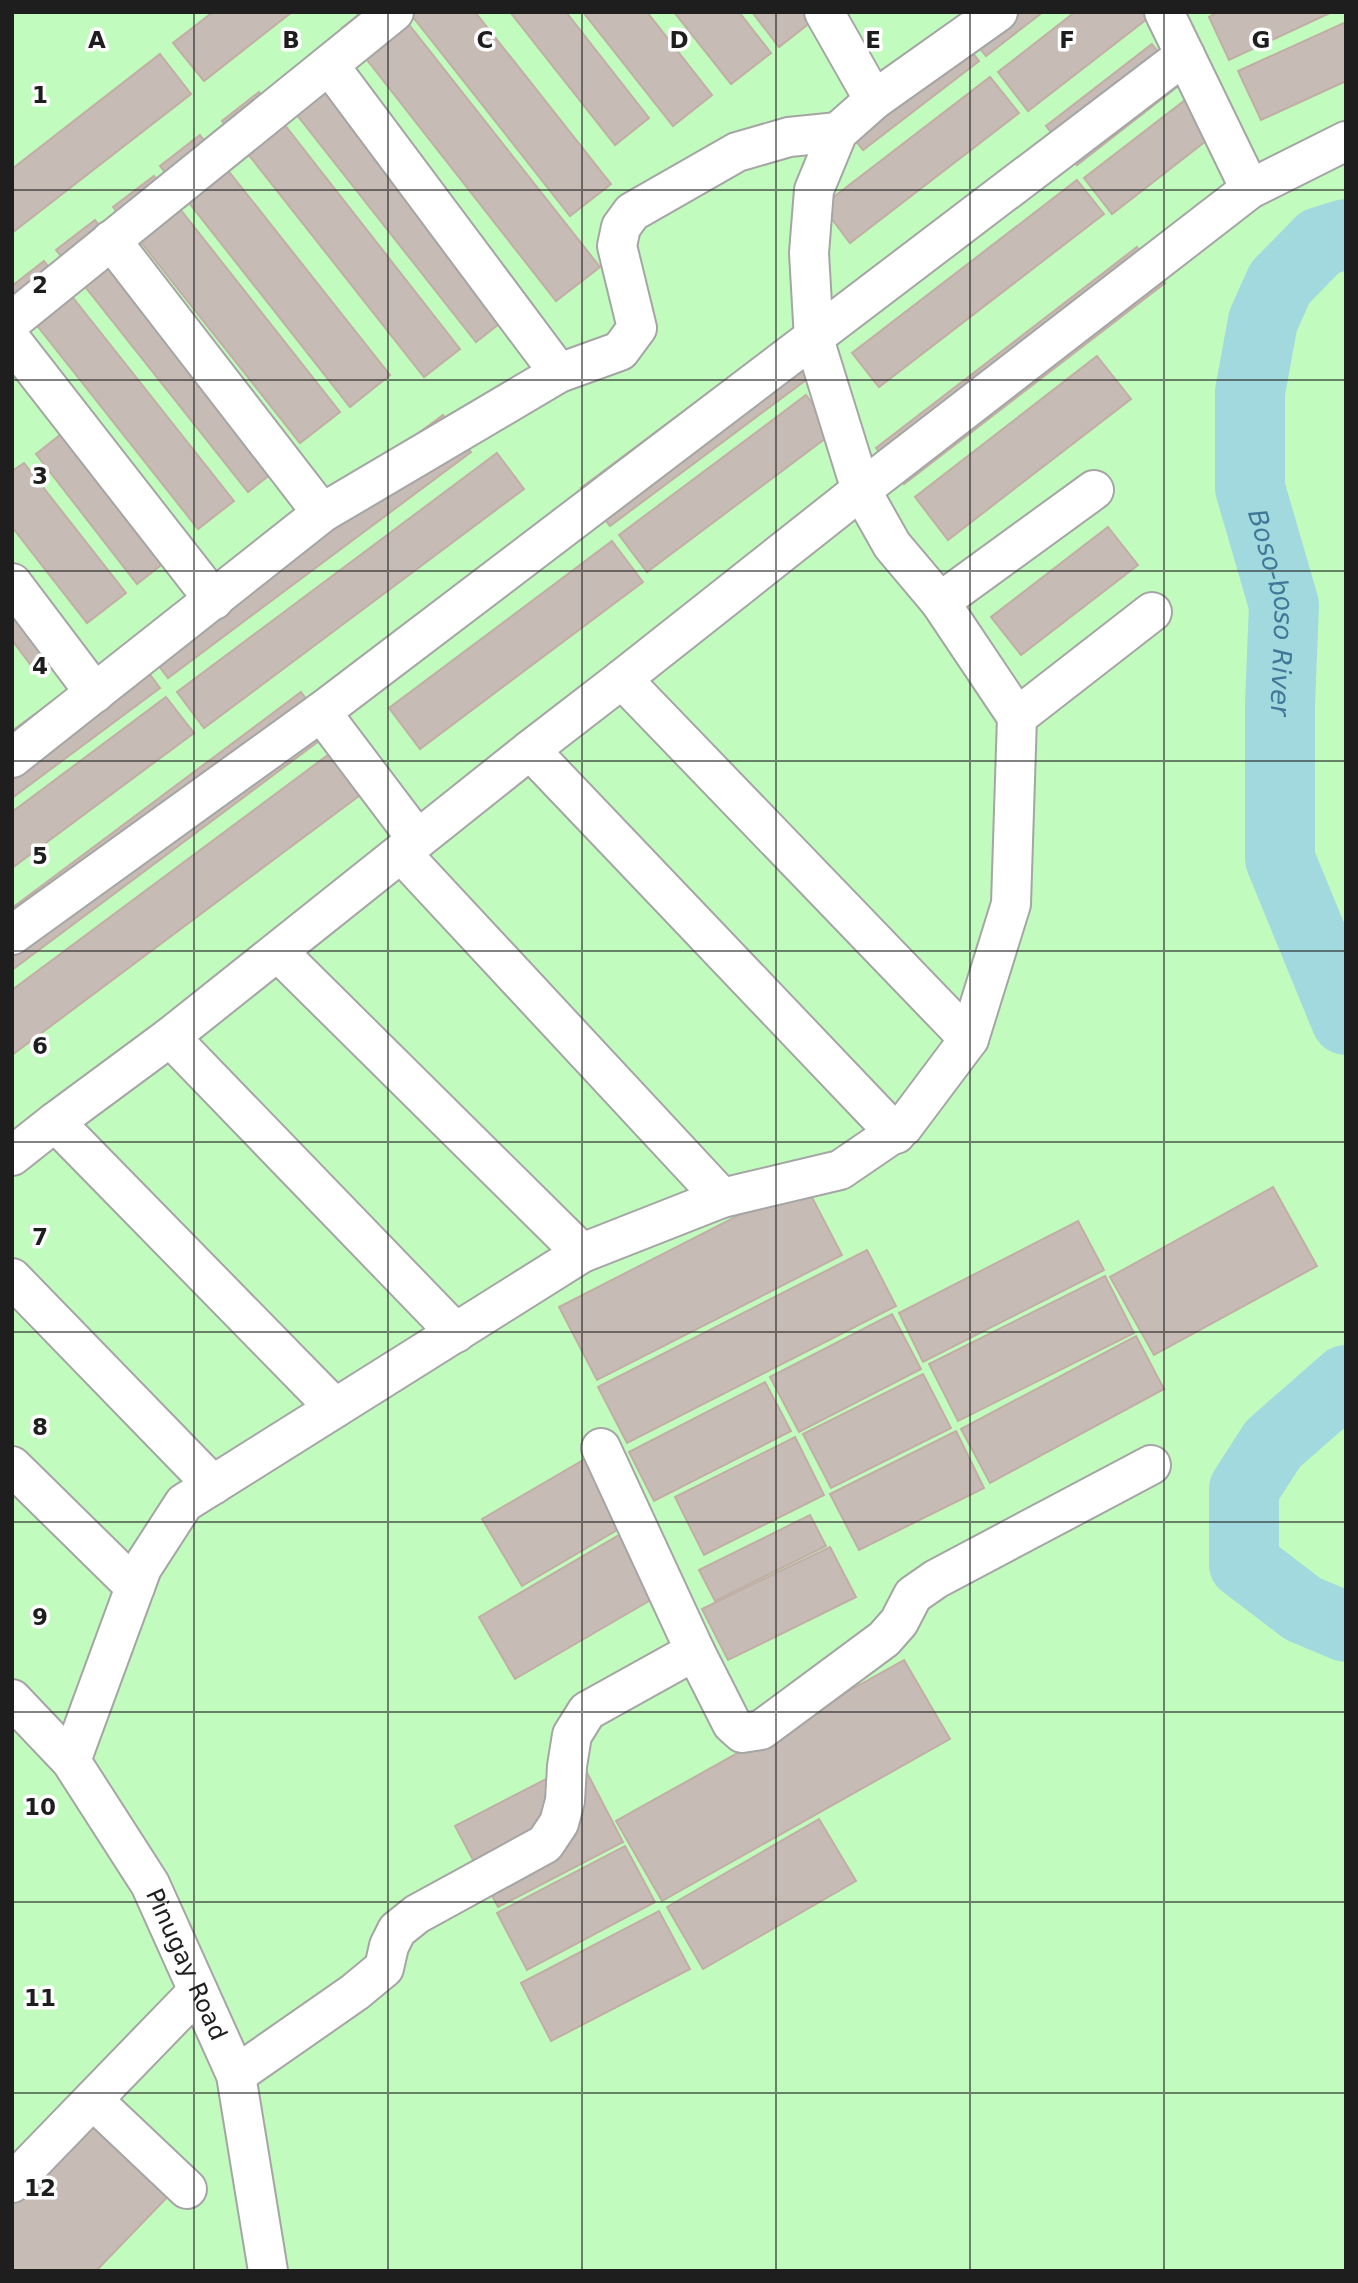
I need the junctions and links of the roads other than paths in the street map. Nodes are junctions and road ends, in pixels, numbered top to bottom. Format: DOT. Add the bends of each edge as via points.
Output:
graph roads {
  1 [pos="394,12"];
  2 [pos="824,12"];
  3 [pos="998,12"];
  4 [pos="1164,12"];
  5 [pos="1185,55"];
  6 [pos="329,65"];
  7 [pos="874,100"];
  8 [pos="838,132"];
  9 [pos="1346,141"];
  10 [pos="1250,189"];
  11 [pos="111,240"];
  12 [pos="12,321"];
  13 [pos="814,339"];
  14 [pos="12,341"];
  15 [pos="559,373"];
  16 [pos="861,490"];
  17 [pos="1094,490"];
  18 [pos="322,513"];
  19 [pos="12,583"];
  20 [pos="214,600"];
  21 [pos="940,602"];
  22 [pos="1152,612"];
  23 [pos="622,679"];
  24 [pos="95,693"];
  25 [pos="321,712"];
  26 [pos="1017,717"];
  27 [pos="530,750"];
  28 [pos="12,758"];
  29 [pos="410,847"];
  30 [pos="12,935"];
  31 [pos="278,952"];
  32 [pos="170,1037"];
  33 [pos="969,1040"];
  34 [pos="55,1122"];
  35 [pos="895,1134"];
  36 [pos="12,1156"];
  37 [pos="722,1198"];
  38 [pos="582,1253"];
  39 [pos="12,1278"];
  40 [pos="456,1333"];
  41 [pos="335,1408"];
  42 [pos="601,1448"];
  43 [pos="1151,1465"];
  44 [pos="12,1466"];
  45 [pos="213,1485"];
  46 [pos="135,1587"];
  47 [pos="695,1651"];
  48 [pos="12,1699"];
  49 [pos="71,1761"];
  50 [pos="198,1991"];
  51 [pos="236,2075"];
  52 [pos="93,2100"];
  53 [pos="12,2183"];
  54 [pos="187,2189"];
  55 [pos="268,2271"];
  1 -- 6 [label="street"];
  2 -- 7 [label="street"];
  3 -- 7 [label="street"];
  4 -- 5 [label="street"];
  5 -- 10 [label="street"];
  5 -- 13 [label="street"];
  6 -- 11 [label="street"];
  6 -- 15 [label="street"];
  7 -- 8 [label="street"];
  8 -- 13 [label="street" via="814,190 809,253"];
  8 -- 15 [label="street" via="789,137 737,152 632,212 621,227 617,246 637,328 620,351"];
  9 -- 10 [label="street"];
  10 -- 16 [label="street"];
  11 -- 12 [label="street"];
  11 -- 18 [label="street"];
  13 -- 16 [label="street"];
  13 -- 25 [label="street"];
  14 -- 20 [label="street"];
  15 -- 18 [label="street"];
  16 -- 21 [label="street" via="892,545"];
  16 -- 23 [label="street"];
  17 -- 21 [label="street"];
  18 -- 20 [label="street"];
  19 -- 24 [label="street"];
  20 -- 24 [label="street"];
  21 -- 26 [label="street"];
  22 -- 26 [label="street"];
  23 -- 27 [label="street"];
  23 -- 33 [label="street"];
  24 -- 28 [label="street"];
  25 -- 29 [label="street"];
  25 -- 30 [label="street"];
  26 -- 33 [label="street" via="1010,904"];
  27 -- 29 [label="street"];
  27 -- 35 [label="street"];
  29 -- 31 [label="street"];
  29 -- 37 [label="street"];
  31 -- 32 [label="street"];
  31 -- 38 [label="street"];
  32 -- 34 [label="street"];
  32 -- 40 [label="street"];
  33 -- 35 [label="street"];
  34 -- 36 [label="street"];
  34 -- 41 [label="street"];
  35 -- 37 [label="street" via="840,1170"];
  37 -- 38 [label="street"];
  38 -- 40 [label="street"];
  39 -- 45 [label="street"];
  40 -- 41 [label="street"];
  41 -- 45 [label="street"];
  42 -- 47 [label="street"];
  43 -- 47 [label="street" via="913,1595 884,1640 761,1730 742,1733 732,1724"];
  44 -- 46 [label="street"];
  45 -- 46 [label="street" via="184,1503 142,1568"];
  46 -- 49 [label="street"];
  47 -- 51 [label="street" via="587,1711 572,1735 559,1824 545,1844 407,1922 389,1946 384,1968"];
  48 -- 49 [label="street, Pinugay Road"];
  49 -- 50 [label="street, Pinugay Road" via="150,1884"];
  50 -- 51 [label="street, Pinugay Road"];
  50 -- 52 [label="street"];
  51 -- 55 [label="street, Pinugay Road"];
  52 -- 53 [label="street"];
  52 -- 54 [label="street"];
}
